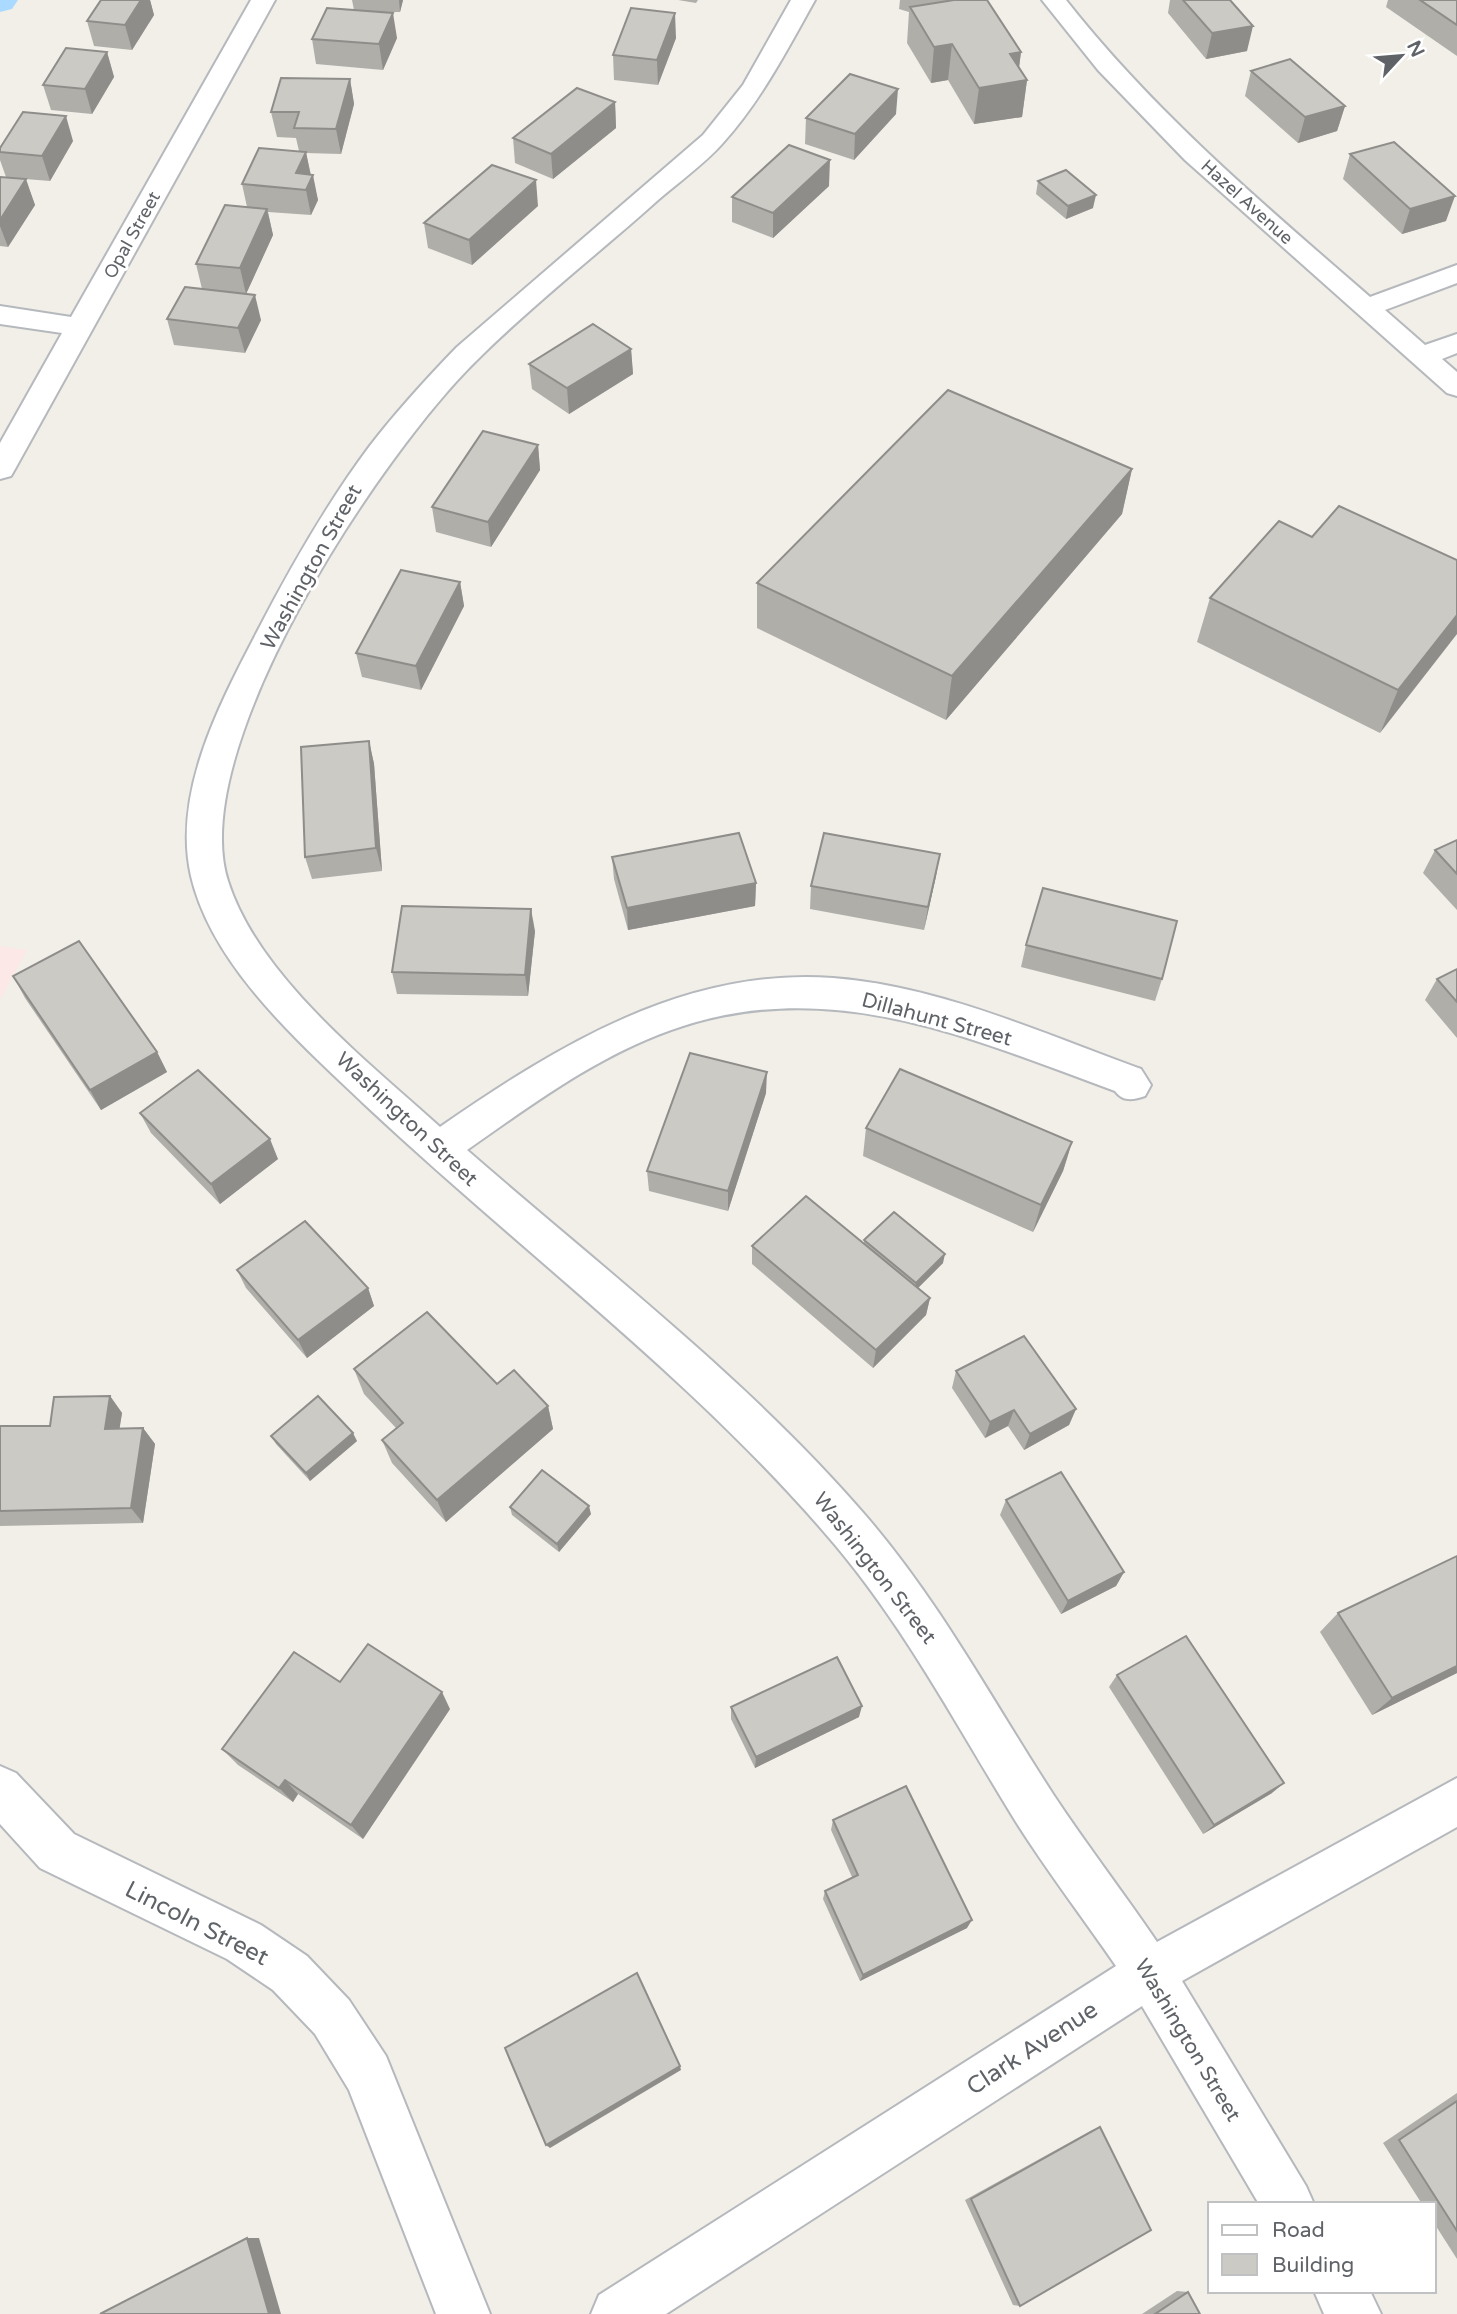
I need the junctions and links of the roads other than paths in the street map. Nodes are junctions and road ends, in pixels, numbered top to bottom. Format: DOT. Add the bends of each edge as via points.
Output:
graph roads {
  1 [pos="263,0"];
  2 [pos="803,0"];
  3 [pos="1054,0"];
  4 [pos="1457,273"];
  5 [pos="1366,308"];
  6 [pos="0,315"];
  7 [pos="82,327"];
  8 [pos="1457,343"];
  9 [pos="1422,356"];
  10 [pos="1457,387"];
  11 [pos="0,470"];
  12 [pos="1132,1085"];
  13 [pos="438,1150"];
  14 [pos="0,1789"];
  15 [pos="1457,1801"];
  16 [pos="1149,1973"];
  17 [pos="1287,2202"];
  18 [pos="1341,2293"];
  19 [pos="463,2314"];
  20 [pos="618,2314"];
  21 [pos="1354,2314"];
  1 -- 7 [label="street, Opal Street"];
  2 -- 13 [label="street, Washington Street" via="754,88 712,140 467,353 380,450 293,592 224,731 210,777 206,825 208,875 227,923 292,1011"];
  3 -- 5 [label="street, Hazel Avenue" via="1121,82 1211,172"];
  4 -- 5 [label="street"];
  5 -- 9 [label="street, Hazel Avenue"];
  6 -- 7 [label="street"];
  7 -- 11 [label="street, Opal Street"];
  8 -- 9 [label="street"];
  9 -- 10 [label="street, Hazel Avenue"];
  12 -- 13 [label="street, Dillahunt Street" via="993,1031 897,1003 833,992 738,996 650,1022 603,1044 518,1093"];
  13 -- 16 [label="street, Washington Street" via="682,1362 846,1524 945,1658 1037,1810"];
  14 -- 19 [label="street, Lincoln Street" via="57,1851 244,1942 290,1973 332,2017 368,2074"];
  15 -- 16 [label="street, Clark Avenue"];
  16 -- 17 [label="street, Washington Street"];
  16 -- 20 [label="street, Clark Avenue"];
  18 -- 21 [label="street"];
}
